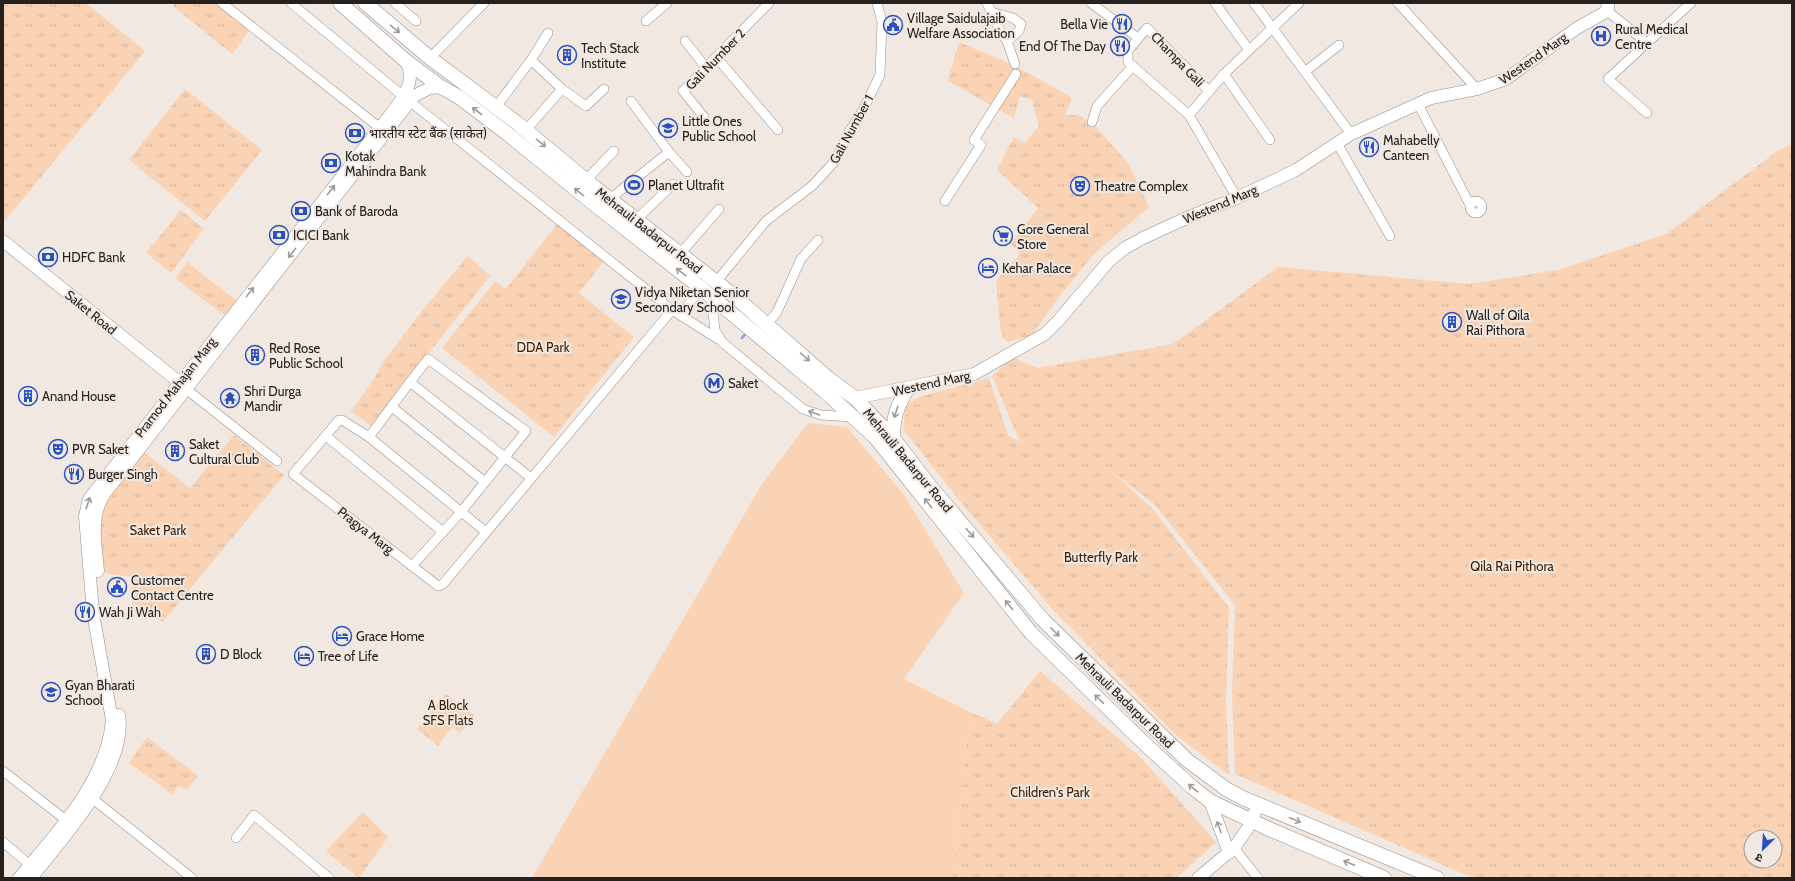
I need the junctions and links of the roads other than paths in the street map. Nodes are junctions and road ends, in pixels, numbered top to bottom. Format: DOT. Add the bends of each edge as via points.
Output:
graph roads {
  1 [pos="222,3"];
  2 [pos="290,3"];
  3 [pos="340,3"];
  4 [pos="365,3"];
  5 [pos="395,3"];
  6 [pos="484,3"];
  7 [pos="667,3"];
  8 [pos="769,3"];
  9 [pos="877,3"];
  10 [pos="987,3"];
  11 [pos="1091,3"];
  12 [pos="1216,3"];
  13 [pos="1254,3"];
  14 [pos="1299,3"];
  15 [pos="1398,3"];
  16 [pos="1691,3"];
  17 [pos="1603,8"];
  18 [pos="991,12"];
  19 [pos="416,21"];
  20 [pos="646,21"];
  21 [pos="1272,28"];
  22 [pos="548,33"];
  23 [pos="1138,38"];
  24 [pos="685,41"];
  25 [pos="1007,41"];
  26 [pos="1646,43"];
  27 [pos="1339,45"];
  28 [pos="1249,50"];
  29 [pos="430,58"];
  30 [pos="716,58"];
  31 [pos="531,60"];
  32 [pos="406,61"];
  33 [pos="1015,64"];
  34 [pos="1133,66"];
  35 [pos="707,68"];
  36 [pos="1306,71"];
  37 [pos="1016,74"];
  38 [pos="1224,74"];
  39 [pos="442,87"];
  40 [pos="562,89"];
  41 [pos="604,89"];
  42 [pos="1477,89"];
  43 [pos="1209,91"];
  44 [pos="407,98"];
  45 [pos="631,101"];
  46 [pos="1418,104"];
  47 [pos="496,107"];
  48 [pos="1647,113"];
  49 [pos="1189,115"];
  50 [pos="704,117"];
  51 [pos="1092,122"];
  52 [pos="380,128"];
  53 [pos="526,130"];
  54 [pos="778,130"];
  55 [pos="1352,134"];
  56 [pos="1270,140"];
  57 [pos="1337,143"];
  58 [pos="614,151"];
  59 [pos="669,152"];
  60 [pos="687,172"];
  61 [pos="345,180"];
  62 [pos="586,180"];
  63 [pos="673,184"];
  64 [pos="609,198"];
  65 [pos="1237,198"];
  66 [pos="945,201"];
  67 [pos="1470,206"];
  68 [pos="599,208"];
  69 [pos="719,210"];
  70 [pos="636,220"];
  71 [pos="1390,236"];
  72 [pos="818,240"];
  73 [pos="3,241"];
  74 [pos="680,254"];
  75 [pos="716,282"];
  76 [pos="706,292"];
  77 [pos="676,313"];
  78 [pos="767,324"];
  79 [pos="718,339"];
  80 [pos="410,382"];
  81 [pos="182,385"];
  82 [pos="907,389"];
  83 [pos="855,398"];
  84 [pos="392,407"];
  85 [pos="852,417"];
  86 [pos="326,436"];
  87 [pos="369,437"];
  88 [pos="893,438"];
  89 [pos="505,457"];
  90 [pos="277,461"];
  91 [pos="531,478"];
  92 [pos="485,482"];
  93 [pos="461,512"];
  94 [pos="443,532"];
  95 [pos="486,532"];
  96 [pos="412,566"];
  97 [pos="3,770"];
  98 [pos="88,795"];
  99 [pos="1210,801"];
  100 [pos="1258,805"];
  101 [pos="1252,820"];
  102 [pos="70,823"];
  103 [pos="236,838"];
  104 [pos="3,842"];
  105 [pos="1231,850"];
  106 [pos="30,865"];
  107 [pos="189,877"];
  108 [pos="327,877"];
  109 [pos="19,878"];
  110 [pos="31,878"];
  111 [pos="1198,878"];
  112 [pos="1258,878"];
  113 [pos="1384,878"];
  114 [pos="1437,878"];
  1 -- 52 [label="street"];
  2 -- 44 [label="street"];
  3 -- 32 [label="main road, Mehrauli Badarpur Road"];
  4 -- 29 [label="main road, Mehrauli Badarpur Road, one-way"];
  5 -- 19 [label="street"];
  6 -- 29 [label="street"];
  7 -- 20 [label="street"];
  8 -- 30 [label="street, Gali Number 2"];
  9 -- 75 [label="street, Gali Number 1" via="882,22 880,75 836,160 812,186 766,221"];
  10 -- 18 [label="street"];
  11 -- 23 [label="street"];
  12 -- 28 [label="street"];
  13 -- 21 [label="street"];
  14 -- 21 [label="street"];
  15 -- 42 [label="street"];
  16 -- 26 [label="street"];
  17 -- 26 [label="street"];
  17 -- 42 [label="street, Westend Marg" via="1506,79"];
  18 -- 25 [label="street"];
  18 -- 25 [label="street" via="1013,18 1021,24 1019,31"];
  21 -- 28 [label="street"];
  21 -- 36 [label="street"];
  22 -- 31 [label="street"];
  23 -- 34 [label="street" via="1128,51 1128,62"];
  23 -- 43 [label="street, Champa Gali" via="1147,28"];
  24 -- 35 [label="street"];
  25 -- 33 [label="street"];
  26 -- 48 [label="street" via="1608,79"];
  27 -- 36 [label="street"];
  28 -- 38 [label="street"];
  29 -- 47 [label="main road, Mehrauli Badarpur Road"];
  30 -- 35 [label="street, Gali Number 2"];
  30 -- 54 [label="street"];
  31 -- 40 [label="street"];
  31 -- 47 [label="street"];
  32 -- 39 [label="main road, Mehrauli Badarpur Road"];
  32 -- 44 [label="street, Pramod Mahajan Marg" via="411,71"];
  34 -- 49 [label="street"];
  34 -- 51 [label="street" via="1097,106"];
  35 -- 50 [label="street, Gali Number 2" via="683,91"];
  36 -- 55 [label="street"];
  37 -- 66 [label="street" via="974,140 981,145"];
  38 -- 43 [label="street"];
  38 -- 56 [label="street"];
  39 -- 44 [label="street, Pramod Mahajan Marg" via="424,90"];
  68 -- 39 [label="main road, Mehrauli Badarpur Road, one-way" via="509,135"];
  40 -- 41 [label="street" via="586,106"];
  40 -- 53 [label="street"];
  42 -- 46 [label="street, Westend Marg" via="1431,98"];
  43 -- 49 [label="street"];
  44 -- 52 [label="street, Pramod Mahajan Marg"];
  44 -- 61 [label="street, Pramod Mahajan Marg"];
  44 -- 77 [label="street"];
  45 -- 59 [label="street"];
  46 -- 55 [label="street, Westend Marg"];
  46 -- 67 [label="street"];
  47 -- 53 [label="main road, Mehrauli Badarpur Road"];
  49 -- 65 [label="street"];
  52 -- 61 [label="street, Pramod Mahajan Marg"];
  53 -- 62 [label="main road, Mehrauli Badarpur Road, one-way"];
  55 -- 57 [label="street, Westend Marg"];
  57 -- 65 [label="street, Westend Marg" via="1296,170"];
  57 -- 71 [label="street"];
  58 -- 62 [label="street"];
  59 -- 60 [label="street"];
  59 -- 64 [label="street"];
  61 -- 81 [label="street, Pramod Mahajan Marg"];
  62 -- 64 [label="main road, Mehrauli Badarpur Road"];
  63 -- 70 [label="street"];
  64 -- 68 [label="street"];
  64 -- 70 [label="main road, Mehrauli Badarpur Road"];
  65 -- 82 [label="street, Westend Marg" via="1191,216 1125,248 1109,261 1045,334 969,376"];
  76 -- 68 [label="main road, Mehrauli Badarpur Road, one-way"];
  69 -- 74 [label="street"];
  70 -- 74 [label="main road, Mehrauli Badarpur Road"];
  72 -- 78 [label="street" via="802,259 777,312"];
  73 -- 81 [label="street, Saket Road"];
  74 -- 75 [label="main road, Mehrauli Badarpur Road"];
  75 -- 78 [label="main road, Mehrauli Badarpur Road"];
  76 -- 77 [label="street"];
  76 -- 79 [label="street"];
  76 -- 85 [label="main road, Mehrauli Badarpur Road"];
  77 -- 79 [label="street"];
  77 -- 91 [label="street"];
  78 -- 83 [label="main road, Mehrauli Badarpur Road, one-way" via="829,379"];
  85 -- 79 [label="street, one-way" via="821,416 803,409"];
  80 -- 84 [label="street"];
  80 -- 89 [label="street"];
  80 -- 89 [label="street" via="428,359 526,431"];
  81 -- 90 [label="street"];
  81 -- 98 [label="street, Pramod Mahajan Marg" via="93,491 86,507 94,614 112,720 108,747 97,782"];
  82 -- 83 [label="street, Westend Marg"];
  82 -- 88 [label="main road, one-way" via="898,404 893,420"];
  83 -- 88 [label="main road, Mehrauli Badarpur Road"];
  84 -- 87 [label="street"];
  84 -- 92 [label="street"];
  99 -- 85 [label="main road, Mehrauli Badarpur Road, one-way" via="1145,744 1031,633 875,437"];
  86 -- 87 [label="street" via="340,420"];
  86 -- 94 [label="street"];
  86 -- 96 [label="street, Pragya Marg" via="293,474"];
  87 -- 93 [label="street"];
  88 -- 100 [label="main road, Mehrauli Badarpur Road, one-way" via="1043,620 1187,760 1226,789"];
  89 -- 91 [label="street"];
  89 -- 92 [label="street"];
  91 -- 95 [label="street"];
  92 -- 93 [label="street"];
  93 -- 94 [label="street"];
  93 -- 95 [label="street"];
  94 -- 96 [label="street"];
  95 -- 96 [label="street, Pragya Marg" via="443,584 438,586"];
  97 -- 102 [label="street"];
  98 -- 102 [label="street, Pramod Mahajan Marg"];
  98 -- 107 [label="street"];
  99 -- 101 [label="main road, Mehrauli Badarpur Road"];
  105 -- 99 [label="street, one-way"];
  100 -- 101 [label="street"];
  100 -- 114 [label="main road, Mehrauli Badarpur Road, one-way"];
  101 -- 105 [label="street"];
  113 -- 101 [label="main road, Mehrauli Badarpur Road, one-way"];
  102 -- 106 [label="street, Pramod Mahajan Marg"];
  102 -- 110 [label="street, Pramod Mahajan Marg"];
  103 -- 108 [label="street" via="254,815"];
  104 -- 106 [label="street"];
  105 -- 111 [label="street"];
  105 -- 112 [label="street"];
  106 -- 109 [label="street, Pramod Mahajan Marg"];
}
